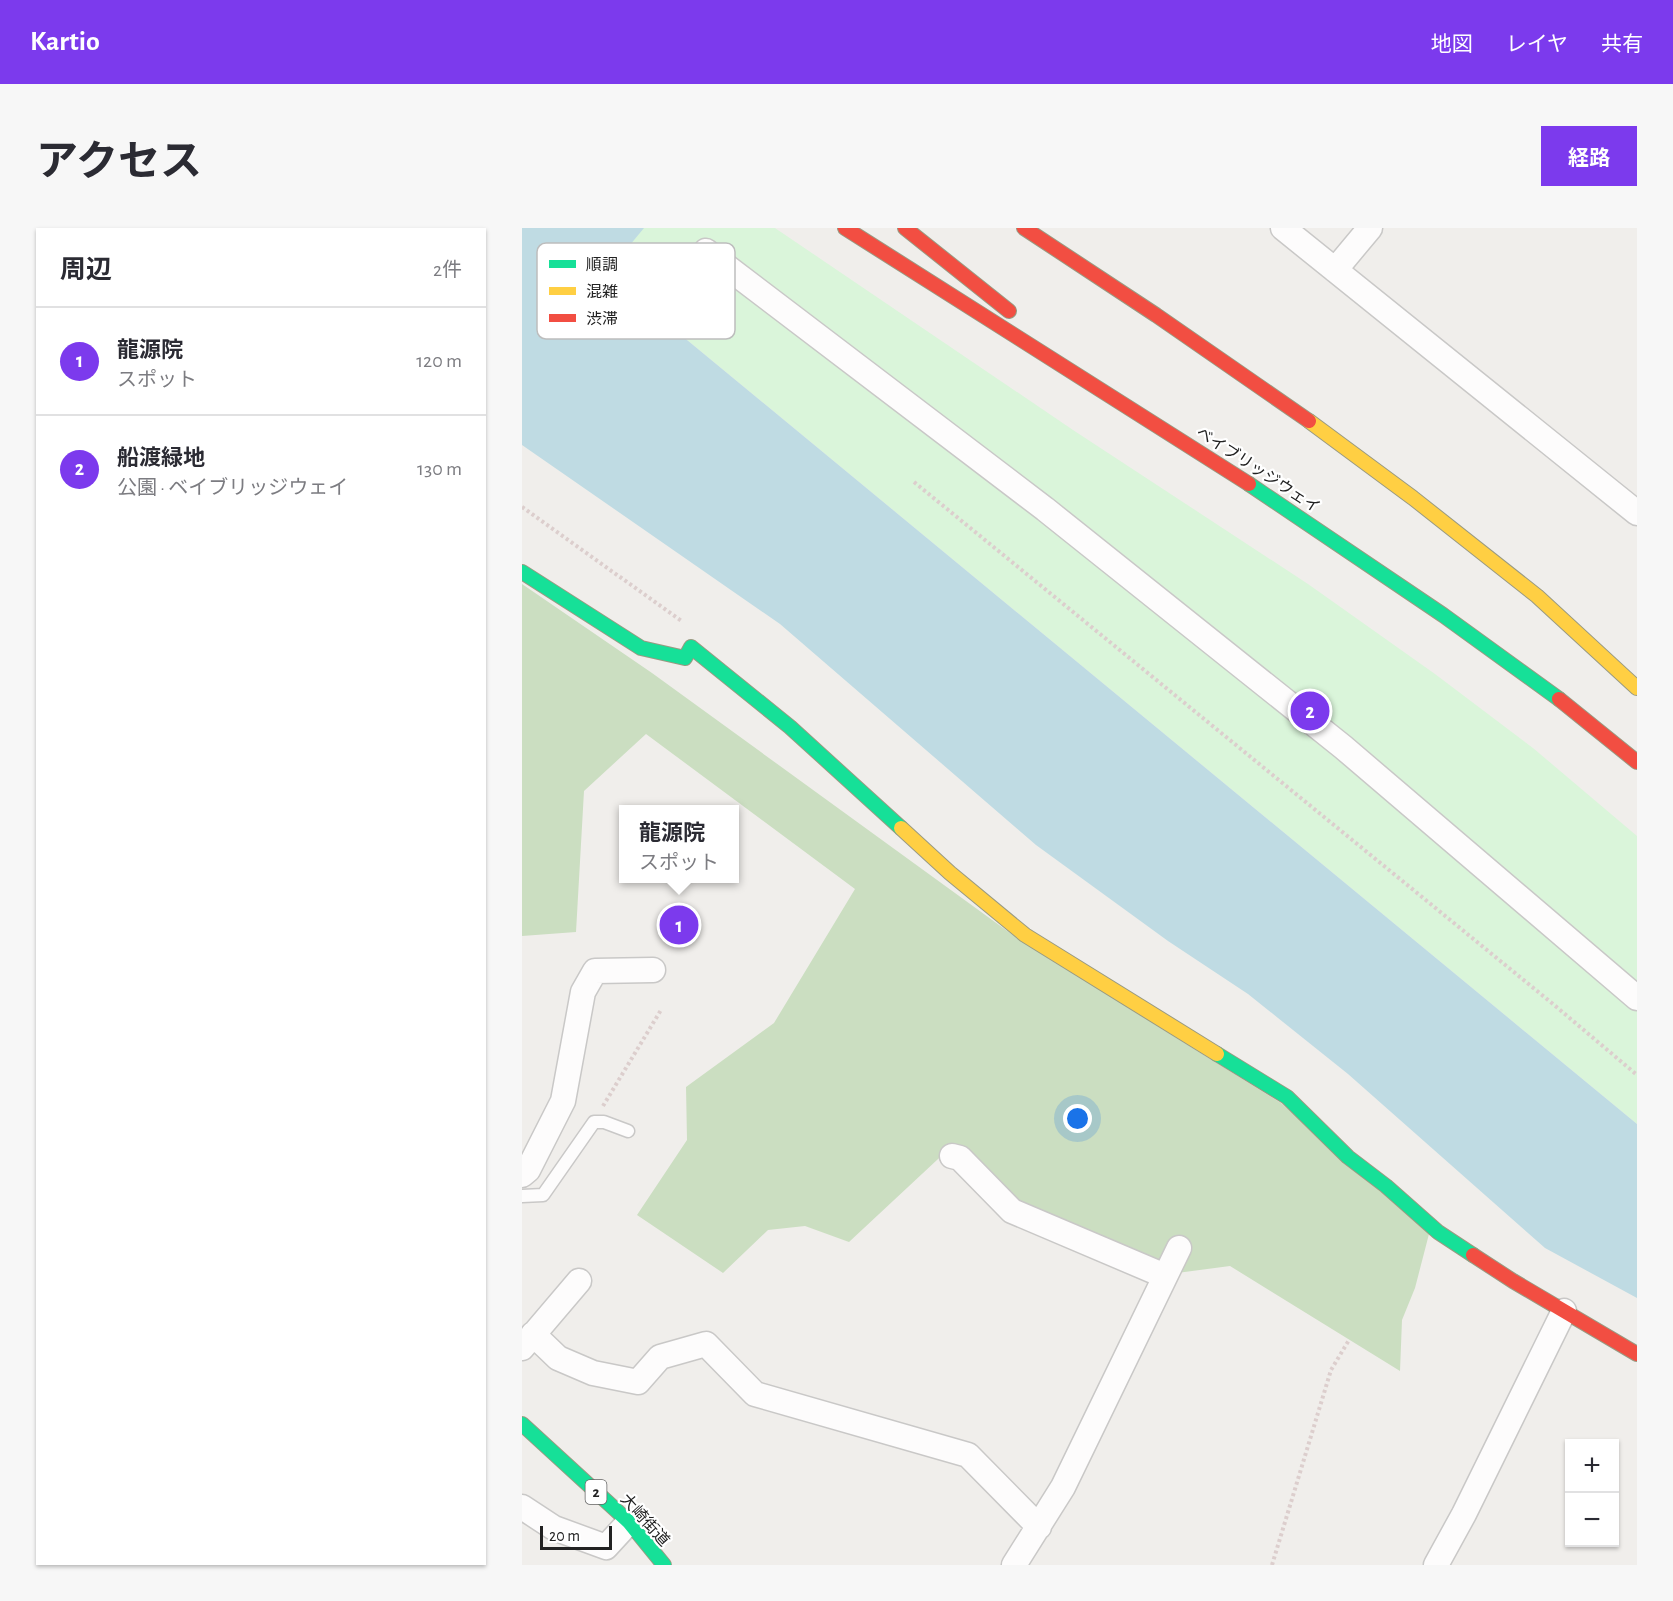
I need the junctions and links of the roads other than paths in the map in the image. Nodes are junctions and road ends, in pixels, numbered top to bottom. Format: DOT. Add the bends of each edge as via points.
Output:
graph roads {
  1 [pos="845,228"];
  2 [pos="905,228"];
  3 [pos="1024,228"];
  4 [pos="1283,228"];
  5 [pos="1370,228"];
  6 [pos="1335,270"];
  7 [pos="735,273"];
  8 [pos="1082,376"];
  9 [pos="1637,513"];
  10 [pos="522,572"];
  11 [pos="1637,688"];
  12 [pos="1637,762"];
  13 [pos="653,970"];
  14 [pos="1637,998"];
  15 [pos="628,1131"];
  16 [pos="952,1156"];
  17 [pos="522,1175"];
  18 [pos="522,1196"];
  19 [pos="1179,1248"];
  20 [pos="1165,1276"];
  21 [pos="579,1281"];
  22 [pos="1564,1311"];
  23 [pos="528,1341"];
  24 [pos="1637,1354"];
  25 [pos="522,1424"];
  26 [pos="522,1507"];
  27 [pos="629,1522"];
  28 [pos="1039,1527"];
  29 [pos="664,1565"];
  30 [pos="1014,1565"];
  31 [pos="1436,1565"];
  1 -- 8 [label="street, ベイブリッジウェイ"];
  2 -- 8 [label="street" via="989,294"];
  3 -- 11 [label="street" via="1332,436 1537,596"];
  4 -- 6 [label="street"];
  5 -- 6 [label="street"];
  6 -- 9 [label="street"];
  7 -- 14 [label="street" via="1045,508 1334,740"];
  8 -- 12 [label="street, ベイブリッジウェイ" via="1353,552 1503,657"];
  10 -- 22 [label="street" via="641,648 685,658 691,647 790,727 950,873 1025,935 1287,1097 1348,1157 1438,1232"];
  13 -- 17 [label="street" via="595,971 583,992 563,1101"];
  15 -- 18 [label="lane" via="594,1122 543,1195"];
  16 -- 20 [label="street" via="960,1158 1012,1211"];
  19 -- 20 [label="street"];
  20 -- 28 [label="street" via="1063,1487"];
  21 -- 23 [label="street"];
  22 -- 24 [label="street"];
  22 -- 31 [label="street"];
  23 -- 28 [label="street" via="593,1372 638,1382 660,1357 706,1344 755,1394 968,1455"];
  25 -- 27 [label="street, 大崎街道 / 2"];
  26 -- 27 [label="street" via="554,1528 606,1546"];
  27 -- 29 [label="street, 大崎街道 / 2"];
  28 -- 30 [label="street"];
}
